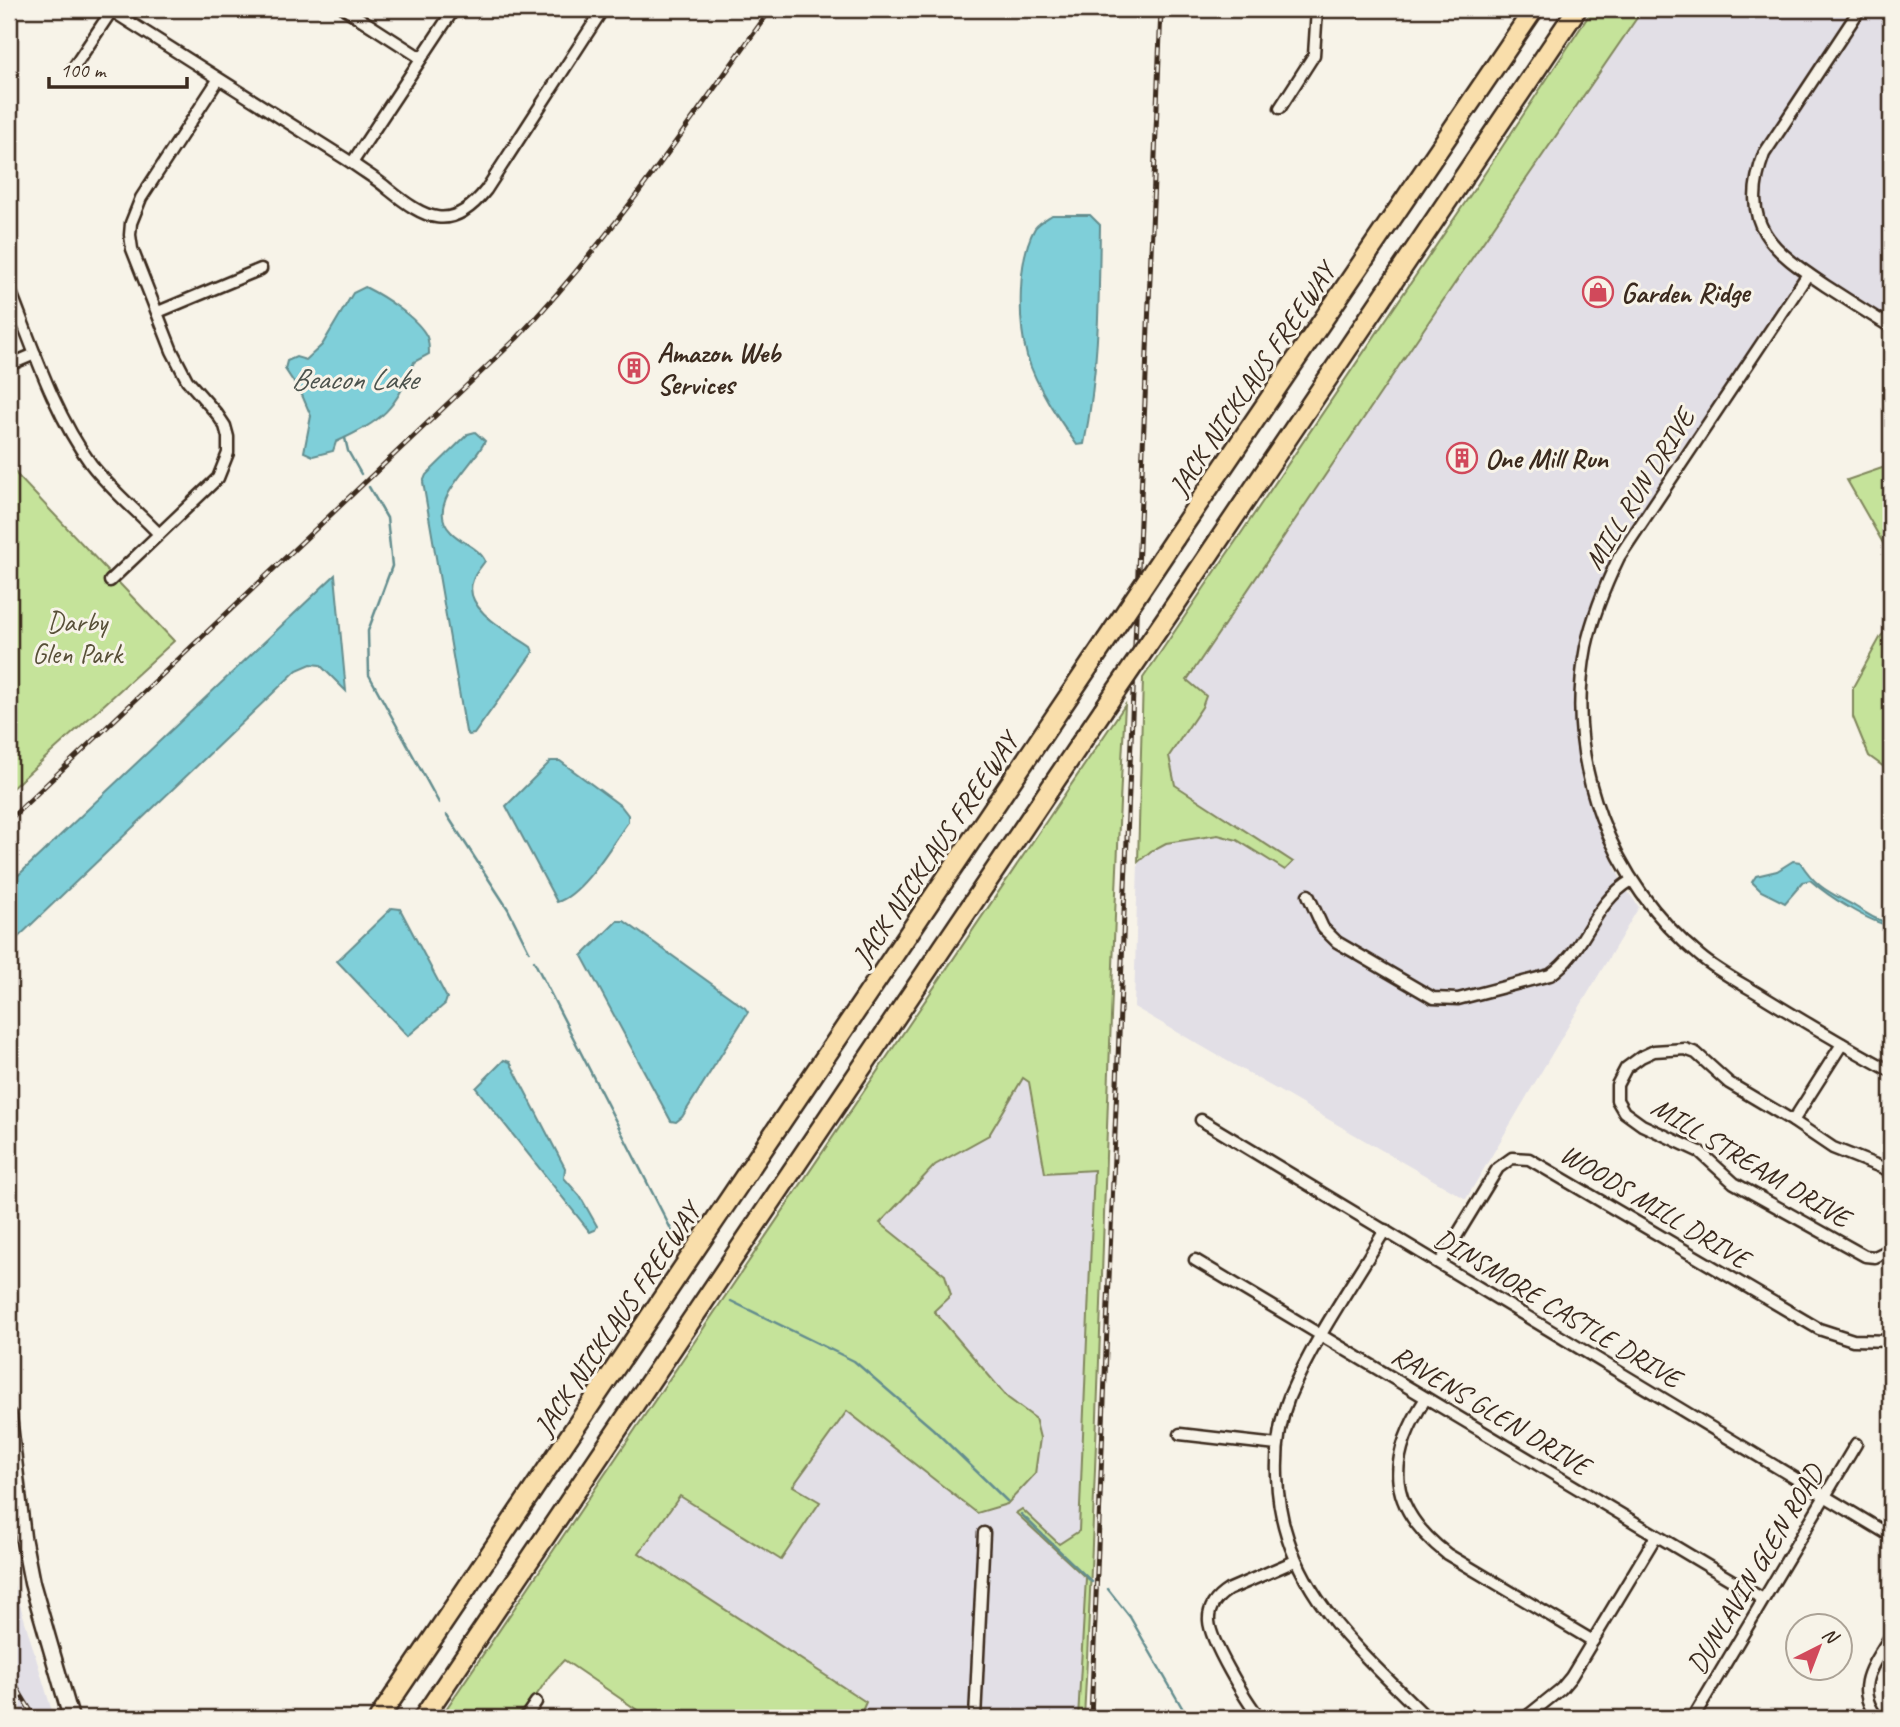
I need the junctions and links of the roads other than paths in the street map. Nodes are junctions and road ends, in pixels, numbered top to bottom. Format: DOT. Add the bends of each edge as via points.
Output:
graph roads {
  1 [pos="345,9"];
  2 [pos="454,9"];
  3 [pos="603,9"];
  4 [pos="1317,9"];
  5 [pos="1534,9"];
  6 [pos="1577,9"];
  7 [pos="1860,9"];
  8 [pos="110,10"];
  9 [pos="421,58"];
  10 [pos="74,67"];
  11 [pos="218,80"];
  12 [pos="1280,108"];
  13 [pos="352,163"];
  14 [pos="261,269"];
  15 [pos="1808,274"];
  16 [pos="9,287"];
  17 [pos="158,312"];
  18 [pos="1891,327"];
  19 [pos="35,354"];
  20 [pos="9,365"];
  21 [pos="159,534"];
  22 [pos="110,581"];
  23 [pos="1632,880"];
  24 [pos="1308,895"];
  25 [pos="1842,1044"];
  26 [pos="1891,1071"];
  27 [pos="1201,1120"];
  28 [pos="1793,1121"];
  29 [pos="1891,1171"];
  30 [pos="1385,1230"];
  31 [pos="1891,1249"];
  32 [pos="1195,1260"];
  33 [pos="1440,1263"];
  34 [pos="1321,1335"];
  35 [pos="1891,1341"];
  36 [pos="1426,1398"];
  37 [pos="9,1416"];
  38 [pos="1180,1434"];
  39 [pos="1856,1444"];
  40 [pos="1277,1445"];
  41 [pos="1826,1494"];
  42 [pos="984,1533"];
  43 [pos="1891,1535"];
  44 [pos="1656,1536"];
  45 [pos="1295,1561"];
  46 [pos="1763,1599"];
  47 [pos="1891,1635"];
  48 [pos="1593,1641"];
  49 [pos="536,1702"];
  50 [pos="71,1718"];
  51 [pos="379,1718"];
  52 [pos="423,1718"];
  53 [pos="525,1718"];
  54 [pos="975,1718"];
  55 [pos="1259,1718"];
  56 [pos="1427,1718"];
  57 [pos="1525,1718"];
  58 [pos="1693,1718"];
  59 [pos="1878,1718"];
  1 -- 9 [label="street"];
  2 -- 9 [label="street"];
  3 -- 13 [label="street" via="470,208 447,217 423,215"];
  4 -- 12 [label="street" via="1314,55"];
  5 -- 51 [label="highway, JACK NICKLAUS FREEWAY, bridge"];
  6 -- 52 [label="highway, bridge"];
  7 -- 15 [label="street" via="1769,144 1756,176 1755,197 1763,230 1783,256"];
  8 -- 10 [label="street"];
  8 -- 11 [label="street"];
  9 -- 13 [label="street"];
  11 -- 13 [label="street"];
  11 -- 17 [label="street" via="141,198 131,223 132,249"];
  14 -- 17 [label="street"];
  15 -- 18 [label="street"];
  15 -- 23 [label="street, MILL RUN DRIVE" via="1619,557 1601,594 1582,677 1583,744 1599,811"];
  16 -- 19 [label="street"];
  17 -- 21 [label="street" via="187,380 217,414 228,438 228,453 218,478"];
  19 -- 20 [label="street"];
  19 -- 21 [label="street" via="74,439"];
  21 -- 22 [label="street"];
  23 -- 24 [label="street" via="1608,898 1574,951 1550,975 1450,1000 1425,995 1337,942 1322,928"];
  23 -- 25 [label="street, MILL RUN DRIVE" via="1664,922 1701,957"];
  25 -- 26 [label="street, MILL RUN DRIVE"];
  25 -- 28 [label="street"];
  27 -- 30 [label="street, DINSMORE CASTLE DRIVE"];
  28 -- 29 [label="street" via="1833,1148"];
  28 -- 31 [label="street, MILL STREAM DRIVE" via="1729,1083 1696,1053 1685,1049 1654,1051 1641,1057 1626,1068 1617,1085 1617,1100 1624,1112 1700,1152 1734,1183 1865,1256 1875,1257"];
  30 -- 33 [label="street, DINSMORE CASTLE DRIVE"];
  30 -- 34 [label="street"];
  32 -- 34 [label="street, RAVENS GLEN DRIVE"];
  33 -- 35 [label="street, WOODS MILL DRIVE" via="1498,1168 1513,1158 1529,1159 1819,1329 1853,1340"];
  33 -- 41 [label="street, DINSMORE CASTLE DRIVE"];
  34 -- 36 [label="street, RAVENS GLEN DRIVE"];
  34 -- 40 [label="street" via="1289,1398"];
  36 -- 44 [label="street, RAVENS GLEN DRIVE"];
  36 -- 48 [label="street" via="1407,1433 1399,1464 1401,1495 1414,1523 1447,1554"];
  37 -- 50 [label="main road" via="32,1583"];
  38 -- 40 [label="street"];
  39 -- 41 [label="street, DUNLAVIN GLEN ROAD"];
  40 -- 45 [label="street" via="1281,1518"];
  41 -- 43 [label="street, DINSMORE CASTLE DRIVE"];
  41 -- 46 [label="street, DUNLAVIN GLEN ROAD"];
  42 -- 54 [label="street"];
  44 -- 46 [label="street, RAVENS GLEN DRIVE"];
  44 -- 48 [label="street"];
  45 -- 55 [label="street" via="1228,1590 1212,1606 1209,1621 1213,1635"];
  45 -- 56 [label="street" via="1333,1620"];
  46 -- 58 [label="street, DUNLAVIN GLEN ROAD"];
  47 -- 59 [label="street" via="1866,1683 1868,1702"];
  48 -- 57 [label="street" via="1561,1689"];
  49 -- 53 [label="street"];
}
